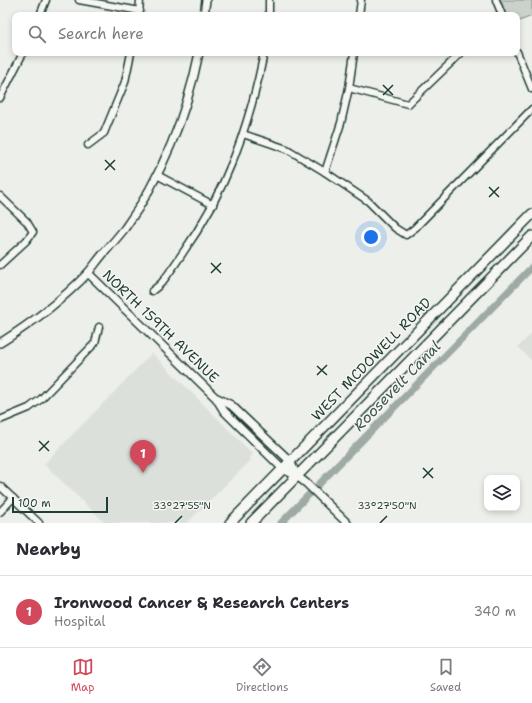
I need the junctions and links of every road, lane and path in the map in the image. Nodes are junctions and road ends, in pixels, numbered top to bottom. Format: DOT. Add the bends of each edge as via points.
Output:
graph roads {
  1 [pos="46,0"];
  2 [pos="79,0"];
  3 [pos="140,0"];
  4 [pos="206,0"];
  5 [pos="269,0"];
  6 [pos="361,0"];
  7 [pos="496,0"];
  8 [pos="41,12"];
  9 [pos="134,12"];
  10 [pos="139,12"];
  11 [pos="204,12"];
  12 [pos="269,12"];
  13 [pos="359,12"];
  14 [pos="501,12"];
  15 [pos="21,56"];
  16 [pos="130,56"];
  17 [pos="198,56"];
  18 [pos="263,56"];
  19 [pos="354,56"];
  20 [pos="459,56"];
  21 [pos="519,56"];
  22 [pos="349,88"];
  23 [pos="532,89"];
  24 [pos="0,98"];
  25 [pos="532,109"];
  26 [pos="244,134"];
  27 [pos="88,144"];
  28 [pos="325,172"];
  29 [pos="157,175"];
  30 [pos="0,196"];
  31 [pos="213,205"];
  32 [pos="532,214"];
  33 [pos="532,236"];
  34 [pos="0,265"];
  35 [pos="88,273"];
  36 [pos="152,291"];
  37 [pos="99,327"];
  38 [pos="0,343"];
  39 [pos="216,398"];
  40 [pos="0,420"];
  41 [pos="290,461"];
  42 [pos="283,469"];
  43 [pos="297,476"];
  44 [pos="0,486"];
  45 [pos="13,498"];
  46 [pos="0,512"];
  47 [pos="39,523"];
  48 [pos="230,523"];
  49 [pos="251,523"];
  50 [pos="347,523"];
  1 -- 8 [label="street"];
  2 -- 9 [label="street"];
  3 -- 10 [label="street"];
  4 -- 11 [label="street"];
  5 -- 12 [label="street"];
  6 -- 13 [label="street"];
  7 -- 14 [label="street"];
  15 -- 24 [label="street"];
  16 -- 27 [label="street" via="125,82 104,133"];
  17 -- 29 [label="street" via="186,104"];
  18 -- 26 [label="street"];
  19 -- 22 [label="street"];
  20 -- 22 [label="street" via="408,104"];
  21 -- 23 [label="street"];
  22 -- 28 [label="street"];
  25 -- 28 [label="street" via="406,235 395,228 368,201"];
  26 -- 28 [label="street" via="287,149"];
  26 -- 31 [label="street"];
  29 -- 31 [label="street"];
  29 -- 35 [label="street" via="124,229"];
  30 -- 34 [label="street" via="27,222 33,232"];
  31 -- 36 [label="street" via="193,239 162,282"];
  32 -- 41 [label="main road, WEST MCDOWELL ROAD"];
  33 -- 43 [label="main road, WEST MCDOWELL ROAD"];
  35 -- 38 [label="street" via="45,312"];
  35 -- 39 [label="street, NORTH 159TH AVENUE"];
  37 -- 40 [label="street" via="95,343 41,399 29,408"];
  39 -- 41 [label="street, NORTH 159TH AVENUE" via="231,405"];
  39 -- 42 [label="street, NORTH 159TH AVENUE" via="224,411"];
  41 -- 42 [label="main road, WEST MCDOWELL ROAD"];
  41 -- 43 [label="street, NORTH 159TH AVENUE"];
  42 -- 43 [label="street, NORTH 159TH AVENUE"];
  42 -- 48 [label="main road, WEST MCDOWELL ROAD"];
  43 -- 49 [label="main road, WEST MCDOWELL ROAD"];
  43 -- 50 [label="street, NORTH 159TH AVENUE"];
  44 -- 45 [label="street"];
  45 -- 46 [label="street"];
  45 -- 47 [label="street"];
}
